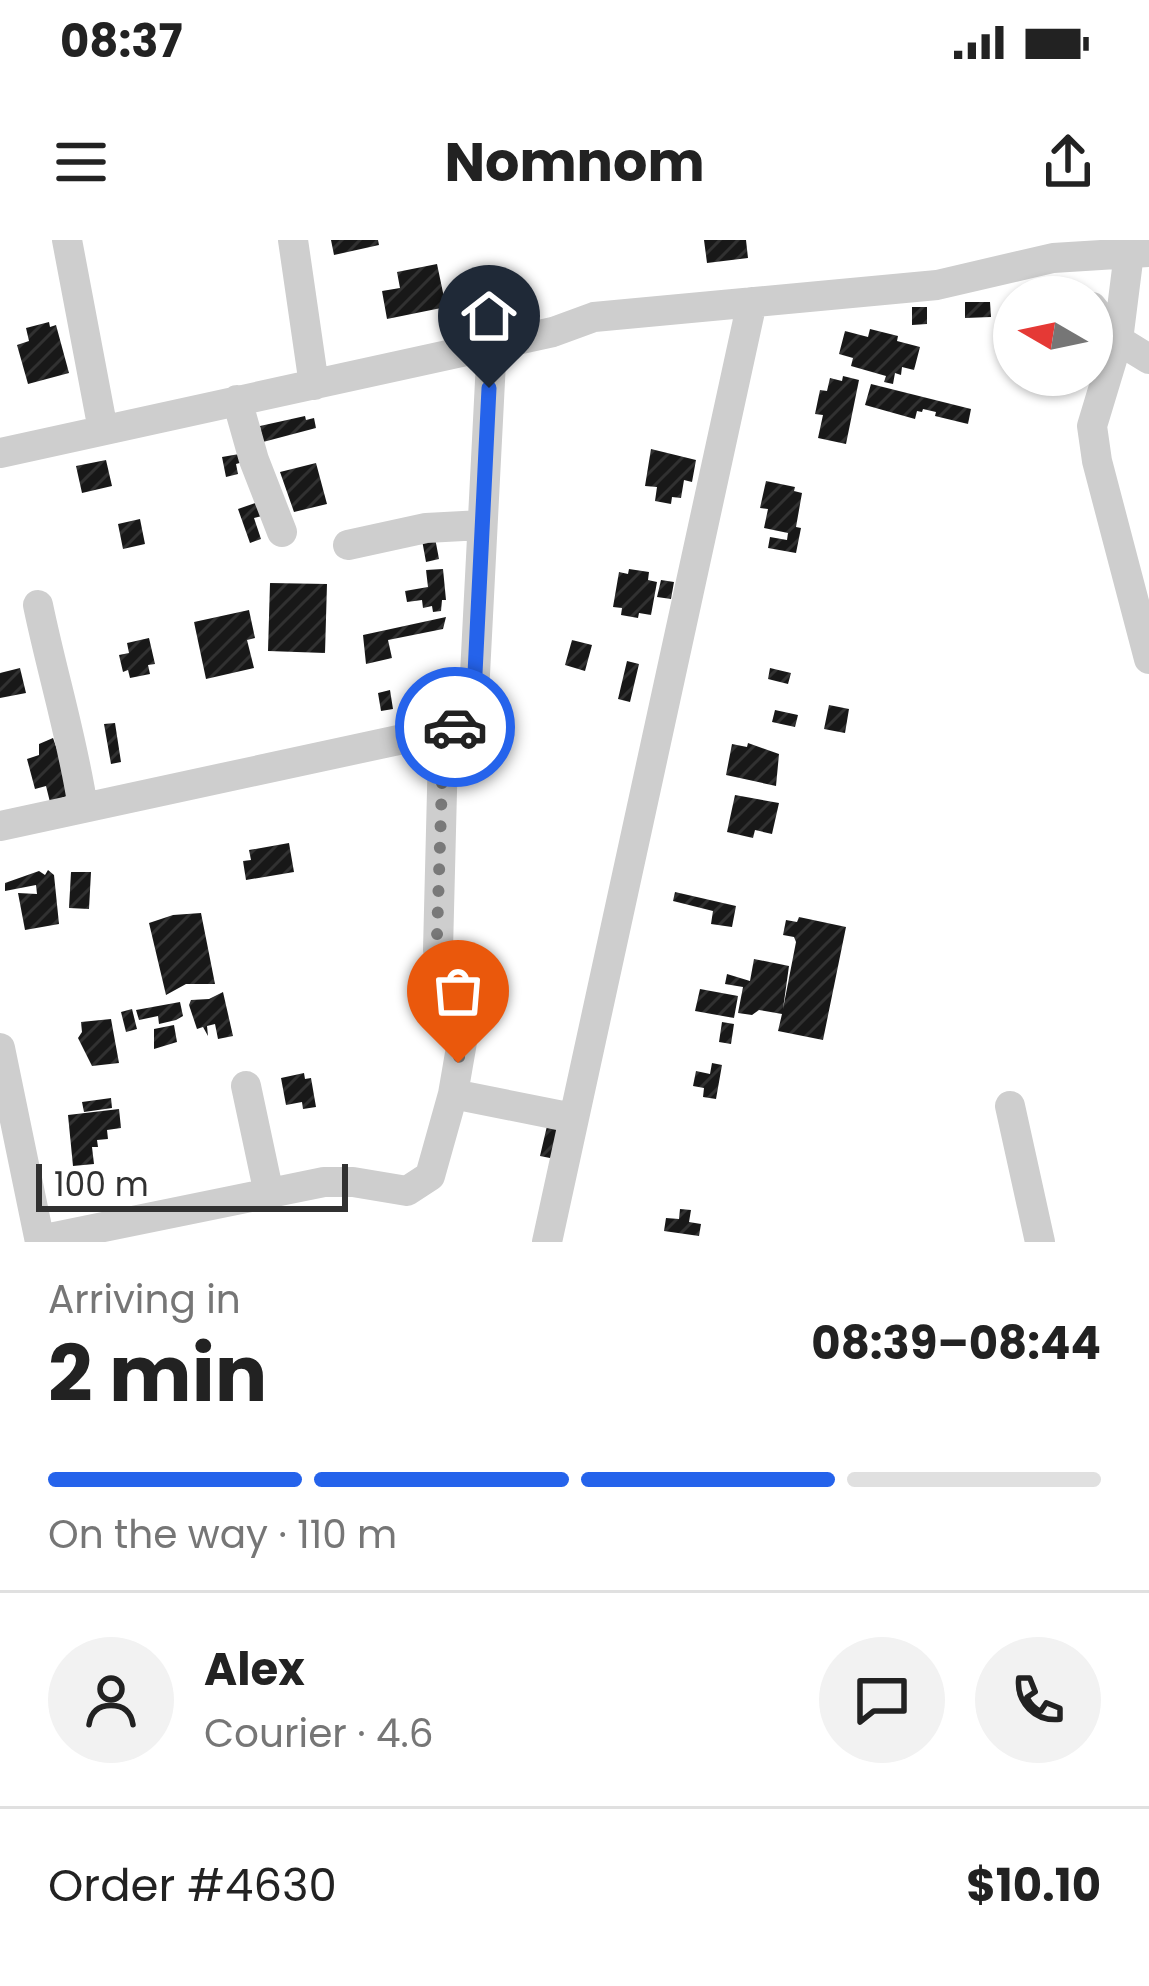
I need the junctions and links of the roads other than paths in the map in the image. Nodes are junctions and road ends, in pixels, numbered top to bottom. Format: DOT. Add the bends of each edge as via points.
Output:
graph roads {
  1 [pos="67,240"];
  2 [pos="292,240"];
  3 [pos="1139,253"];
  4 [pos="1053,258"];
  5 [pos="1067,276"];
  6 [pos="752,302"];
  7 [pos="1113,334"];
  8 [pos="1118,340"];
  9 [pos="492,343"];
  10 [pos="1149,359"];
  11 [pos="314,385"];
  12 [pos="238,400"];
  13 [pos="103,430"];
  14 [pos="0,453"];
  15 [pos="482,525"];
  16 [pos="282,532"];
  17 [pos="348,545"];
  18 [pos="38,605"];
  19 [pos="1149,659"];
  20 [pos="438,743"];
  21 [pos="82,808"];
  22 [pos="0,826"];
  23 [pos="0,1048"];
  24 [pos="246,1086"];
  25 [pos="453,1094"];
  26 [pos="1010,1106"];
  27 [pos="573,1118"];
  28 [pos="269,1194"];
  29 [pos="166,1229"];
  30 [pos="40,1241"];
  31 [pos="547,1242"];
  32 [pos="1040,1242"];
  1 -- 13 [label="street"];
  2 -- 11 [label="street"];
  3 -- 4 [label="street"];
  3 -- 8 [label="street"];
  4 -- 5 [label="street"];
  4 -- 6 [label="street" via="937,285"];
  6 -- 9 [label="street" via="594,317"];
  6 -- 27 [label="street"];
  7 -- 8 [label="street"];
  8 -- 10 [label="street"];
  8 -- 19 [label="street" via="1092,426"];
  9 -- 11 [label="street"];
  9 -- 15 [label="street"];
  11 -- 12 [label="street"];
  12 -- 13 [label="street"];
  12 -- 16 [label="street"];
  13 -- 14 [label="street"];
  15 -- 17 [label="street"];
  15 -- 20 [label="street" via="474,694 469,713"];
  18 -- 21 [label="street"];
  20 -- 21 [label="street" via="417,736"];
  20 -- 25 [label="street" via="438,950 467,1013"];
  21 -- 22 [label="street"];
  23 -- 30 [label="street"];
  24 -- 28 [label="street"];
  25 -- 27 [label="street"];
  25 -- 28 [label="street" via="430,1176 417,1186 324,1182"];
  26 -- 32 [label="street"];
  27 -- 31 [label="street"];
  28 -- 29 [label="street"];
  29 -- 30 [label="street"];
}
